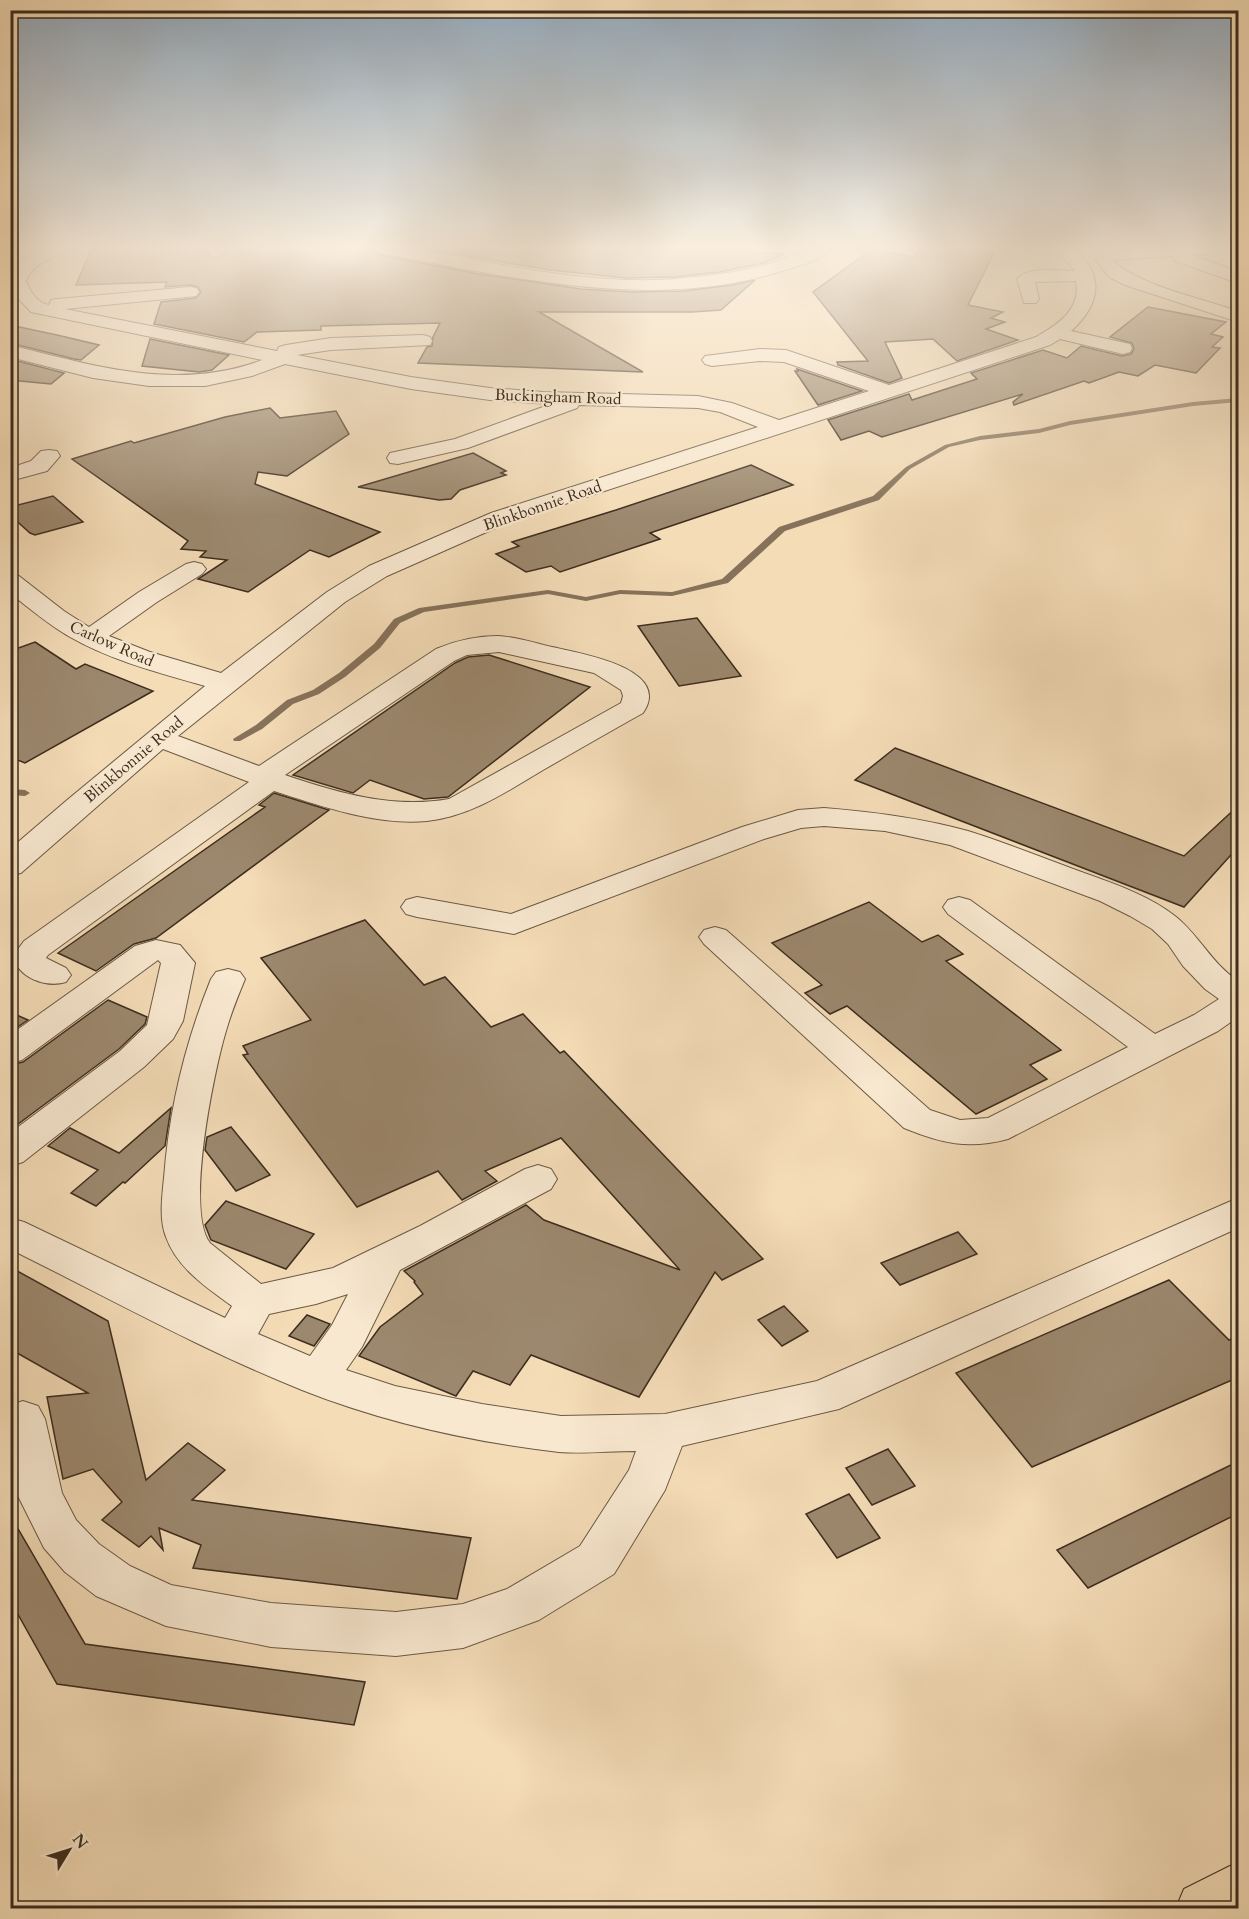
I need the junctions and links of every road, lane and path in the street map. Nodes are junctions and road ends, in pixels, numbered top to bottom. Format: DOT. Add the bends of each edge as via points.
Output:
graph roads {
  1 [pos="179,338"];
  2 [pos="1049,338"];
  3 [pos="1077,338"];
  4 [pos="423,341"];
  5 [pos="1123,348"];
  6 [pos="10,351"];
  7 [pos="273,357"];
  8 [pos="712,360"];
  9 [pos="889,391"];
  10 [pos="586,399"];
  11 [pos="778,427"];
  12 [pos="48,456"];
  13 [pos="398,458"];
  14 [pos="10,475"];
  15 [pos="194,569"];
  16 [pos="10,581"];
  17 [pos="91,637"];
  18 [pos="225,683"];
  19 [pos="159,738"];
  20 [pos="267,778"];
  21 [pos="10,866"];
  22 [pos="417,907"];
  23 [pos="959,907"];
  24 [pos="715,937"];
  25 [pos="54,975"];
  26 [pos="228,980"];
  27 [pos="1239,996"];
  28 [pos="1239,1002"];
  29 [pos="1154,1048"];
  30 [pos="10,1052"];
  31 [pos="10,1153"];
  32 [pos="538,1179"];
  33 [pos="1239,1212"];
  34 [pos="10,1232"];
  35 [pos="385,1261"];
  36 [pos="255,1300"];
  37 [pos="233,1341"];
  38 [pos="318,1378"];
  39 [pos="23,1419"];
  40 [pos="665,1432"];
  41 [pos="1239,1889"];
  42 [pos="1203,1908"];
  1 -- 7 [label="street, Buckingham Road"];
  2 -- 9 [label="street, Blinkbonnie Road"];
  3 -- 5 [label="street"];
  4 -- 7 [label="street" via="331,344"];
  6 -- 7 [label="street" via="87,372 150,381 222,378 245,373"];
  7 -- 10 [label="street, Buckingham Road" via="490,394"];
  8 -- 9 [label="street" via="786,356"];
  9 -- 11 [label="street, Blinkbonnie Road"];
  10 -- 11 [label="street, Buckingham Road" via="698,402 725,407"];
  10 -- 13 [label="street" via="461,444"];
  11 -- 18 [label="street, Blinkbonnie Road" via="499,518 420,551 336,597"];
  12 -- 14 [label="street" via="39,466"];
  15 -- 17 [label="street"];
  16 -- 17 [label="street, Carlow Road" via="62,621"];
  17 -- 18 [label="street, Carlow Road" via="165,666"];
  18 -- 19 [label="street, Blinkbonnie Road"];
  19 -- 20 [label="street"];
  19 -- 21 [label="street, Blinkbonnie Road"];
  20 -- 20 [label="street" via="332,800 374,808 436,811 482,794 577,740 633,707 636,696 633,686 603,667 499,644 461,648 445,655"];
  20 -- 25 [label="street" via="36,948 29,956 31,964"];
  22 -- 27 [label="street" via="514,924 798,819 885,822 959,838 1112,894 1171,929 1217,982"];
  23 -- 29 [label="street"];
  24 -- 29 [label="street" via="917,1119 941,1129 960,1133 995,1130"];
  26 -- 36 [label="street" via="206,1040 197,1084 181,1185 183,1219 185,1237 200,1257"];
  28 -- 29 [label="street"];
  30 -- 31 [label="street" via="147,952 157,949 174,955 178,963 161,1031 132,1059"];
  32 -- 35 [label="street"];
  33 -- 40 [label="street" via="824,1397"];
  34 -- 37 [label="street"];
  35 -- 36 [label="street" via="316,1289"];
  35 -- 38 [label="street" via="347,1336"];
  36 -- 37 [label="street"];
  37 -- 38 [label="street"];
  38 -- 40 [label="street" via="395,1403 482,1422 561,1434"];
  39 -- 40 [label="street" via="40,1494 60,1534 82,1558 113,1581 166,1605 271,1625 396,1634 463,1626 522,1605 597,1560 649,1477"];
  41 -- 42 [label="main road"];
}
